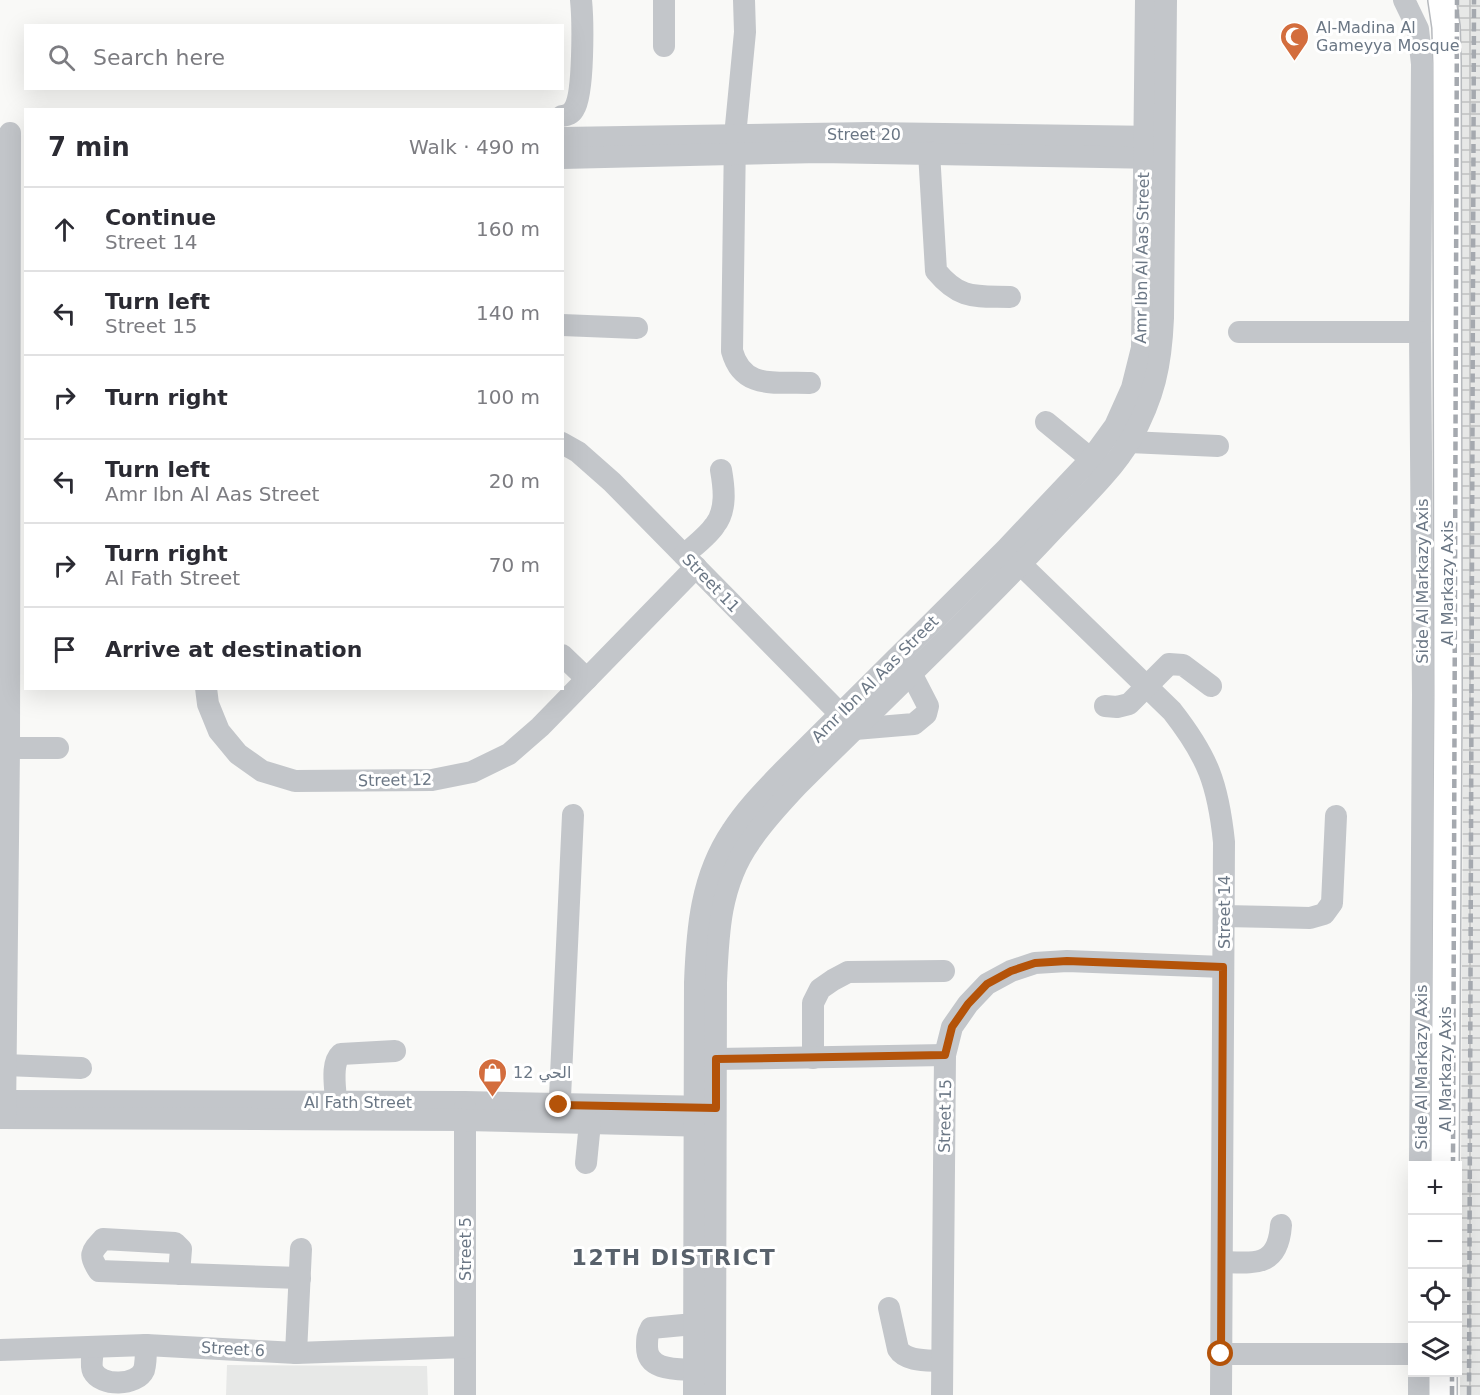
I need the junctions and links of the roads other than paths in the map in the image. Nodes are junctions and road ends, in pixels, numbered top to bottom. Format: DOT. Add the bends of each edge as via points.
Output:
graph roads {
  1 [pos="581,0"];
  2 [pos="664,0"];
  3 [pos="744,0"];
  4 [pos="1146,0"];
  5 [pos="1166,0"];
  6 [pos="1404,0"];
  7 [pos="1442,0"];
  8 [pos="664,46"];
  9 [pos="1434,64"];
  10 [pos="564,116"];
  11 [pos="564,138"];
  12 [pos="12,143"];
  13 [pos="735,145"];
  14 [pos="1155,147"];
  15 [pos="929,153"];
  16 [pos="564,158"];
  17 [pos="1010,297"];
  18 [pos="564,325"];
  19 [pos="637,328"];
  20 [pos="1239,332"];
  21 [pos="1420,333"];
  22 [pos="810,383"];
  23 [pos="1046,422"];
  24 [pos="12,432"];
  25 [pos="1129,442"];
  26 [pos="564,443"];
  27 [pos="1218,446"];
  28 [pos="1091,459"];
  29 [pos="721,470"];
  30 [pos="1013,556"];
  31 [pos="690,561"];
  32 [pos="564,657"];
  33 [pos="911,673"];
  34 [pos="586,679"];
  35 [pos="1147,686"];
  36 [pos="1211,686"];
  37 [pos="206,690"];
  38 [pos="1435,694"];
  39 [pos="1105,706"];
  40 [pos="848,721"];
  41 [pos="9,748"];
  42 [pos="58,748"];
  43 [pos="4,777"];
  44 [pos="573,815"];
  45 [pos="1336,816"];
  46 [pos="1224,916"];
  47 [pos="1223,967"];
  48 [pos="945,971"];
  49 [pos="395,1051"];
  50 [pos="945,1055"];
  51 [pos="813,1058"];
  52 [pos="716,1059"];
  53 [pos="5,1065"];
  54 [pos="81,1068"];
  55 [pos="336,1103"];
  56 [pos="2,1109"];
  57 [pos="465,1111"];
  58 [pos="559,1114"];
  59 [pos="706,1117"];
  60 [pos="590,1123"];
  61 [pos="1420,1161"];
  62 [pos="1445,1161"];
  63 [pos="586,1163"];
  64 [pos="1281,1225"];
  65 [pos="301,1248"];
  66 [pos="1222,1262"];
  67 [pos="179,1274"];
  68 [pos="300,1278"];
  69 [pos="889,1308"];
  70 [pos="694,1324"];
  71 [pos="147,1345"];
  72 [pos="93,1347"];
  73 [pos="465,1347"];
  74 [pos="0,1350"];
  75 [pos="296,1353"];
  76 [pos="1221,1354"];
  77 [pos="1408,1354"];
  78 [pos="942,1361"];
  79 [pos="694,1370"];
  80 [pos="1419,1377"];
  81 [pos="1443,1377"];
  82 [pos="465,1395"];
  83 [pos="694,1395"];
  84 [pos="715,1395"];
  85 [pos="942,1395"];
  86 [pos="1221,1395"];
  87 [pos="1419,1395"];
  88 [pos="1443,1395"];
  1 -- 10 [label="street" via="579,96 573,111"];
  2 -- 8 [label="street"];
  3 -- 13 [label="street"];
  4 -- 14 [label="street, Amr Ibn Al Aas Street"];
  5 -- 14 [label="street, Amr Ibn Al Aas Street"];
  6 -- 9 [label="street, Side Al Markazy Axis"];
  7 -- 9 [label="main road, Al Markazy Axis" via="1446,27"];
  9 -- 21 [label="street, Side Al Markazy Axis"];
  9 -- 38 [label="main road, Al Markazy Axis"];
  11 -- 13 [label="street, Street 20"];
  12 -- 24 [label="street"];
  13 -- 14 [label="street, Street 20" via="869,133"];
  13 -- 15 [label="street, Street 20" via="820,152"];
  13 -- 16 [label="street, Street 20"];
  13 -- 22 [label="street" via="735,363 754,380"];
  14 -- 15 [label="street, Street 20"];
  14 -- 25 [label="street, Amr Ibn Al Aas Street" via="1161,355 1149,403"];
  14 -- 28 [label="street, Amr Ibn Al Aas Street" via="1142,348 1132,388 1115,426"];
  15 -- 17 [label="street" via="936,271 948,286 966,295"];
  18 -- 19 [label="street"];
  20 -- 21 [label="street"];
  21 -- 38 [label="street, Side Al Markazy Axis"];
  23 -- 28 [label="street"];
  24 -- 41 [label="street"];
  25 -- 27 [label="street"];
  25 -- 30 [label="street, Amr Ibn Al Aas Street" via="1106,472"];
  26 -- 31 [label="street, Street 11" via="596,466"];
  28 -- 30 [label="street, Amr Ibn Al Aas Street"];
  29 -- 31 [label="street, Street 12" via="724,488 716,525"];
  30 -- 33 [label="street, Amr Ibn Al Aas Street"];
  30 -- 35 [label="street, Street 14"];
  30 -- 40 [label="street, Amr Ibn Al Aas Street"];
  31 -- 34 [label="street, Street 12"];
  31 -- 40 [label="street, Street 11"];
  32 -- 34 [label="street"];
  33 -- 40 [label="street, Amr Ibn Al Aas Street"];
  33 -- 40 [label="street" via="928,706 926,714 914,724"];
  34 -- 37 [label="street, Street 12" via="509,754 472,772 432,780 295,781 262,771 238,754 219,731"];
  35 -- 36 [label="street" via="1169,664 1176,663"];
  35 -- 39 [label="street" via="1129,704"];
  35 -- 46 [label="street, Street 14" via="1195,739 1210,771 1220,806 1224,842"];
  38 -- 61 [label="street, Side Al Markazy Axis"];
  38 -- 62 [label="main road, Al Markazy Axis"];
  40 -- 52 [label="street, Amr Ibn Al Aas Street" via="770,815 733,871 718,935"];
  40 -- 59 [label="street, Amr Ibn Al Aas Street" via="783,771 732,831 714,862 697,933 695,982"];
  41 -- 42 [label="street"];
  41 -- 43 [label="street"];
  43 -- 53 [label="street"];
  44 -- 58 [label="street"];
  45 -- 46 [label="street" via="1333,896 1324,914 1310,918"];
  46 -- 47 [label="street, Street 14"];
  47 -- 50 [label="street, Street 15" via="1035,963 987,984 952,1027"];
  47 -- 66 [label="street, Street 14"];
  48 -- 51 [label="street" via="849,972 833,980 820,989 813,1003"];
  49 -- 55 [label="street" via="340,1054 335,1065"];
  50 -- 51 [label="street"];
  50 -- 78 [label="street, Street 15"];
  51 -- 52 [label="street"];
  52 -- 59 [label="street, Amr Ibn Al Aas Street"];
  53 -- 54 [label="street"];
  53 -- 56 [label="street"];
  55 -- 56 [label="street, Al Fath Street"];
  55 -- 57 [label="street, Al Fath Street"];
  56 -- 57 [label="street, Al Fath Street"];
  57 -- 58 [label="street, Al Fath Street"];
  57 -- 73 [label="street, Street 5"];
  58 -- 59 [label="street, Al Fath Street"];
  58 -- 60 [label="street, Al Fath Street"];
  59 -- 60 [label="street, Al Fath Street"];
  59 -- 70 [label="street, Amr Ibn Al Aas Street"];
  59 -- 84 [label="street, Amr Ibn Al Aas Street"];
  60 -- 63 [label="street"];
  64 -- 66 [label="street" via="1280,1240 1272,1254 1259,1263"];
  65 -- 68 [label="street"];
  66 -- 76 [label="street, Street 14"];
  67 -- 68 [label="street"];
  68 -- 75 [label="street"];
  69 -- 78 [label="street" via="902,1355"];
  70 -- 79 [label="street, Amr Ibn Al Aas Street"];
  70 -- 79 [label="street" via="651,1328 647,1353 655,1364 667,1369"];
  71 -- 72 [label="street, Street 6"];
  71 -- 72 [label="street" via="144,1370 128,1381 97,1377 92,1370"];
  71 -- 75 [label="street, Street 6"];
  72 -- 74 [label="street, Street 6"];
  73 -- 75 [label="street, Street 6"];
  73 -- 82 [label="street, Street 5"];
  76 -- 77 [label="street"];
  76 -- 86 [label="street, Street 14"];
  78 -- 85 [label="street, Street 15"];
  79 -- 83 [label="street, Amr Ibn Al Aas Street"];
  80 -- 87 [label="street"];
  81 -- 88 [label="main road"];
}
